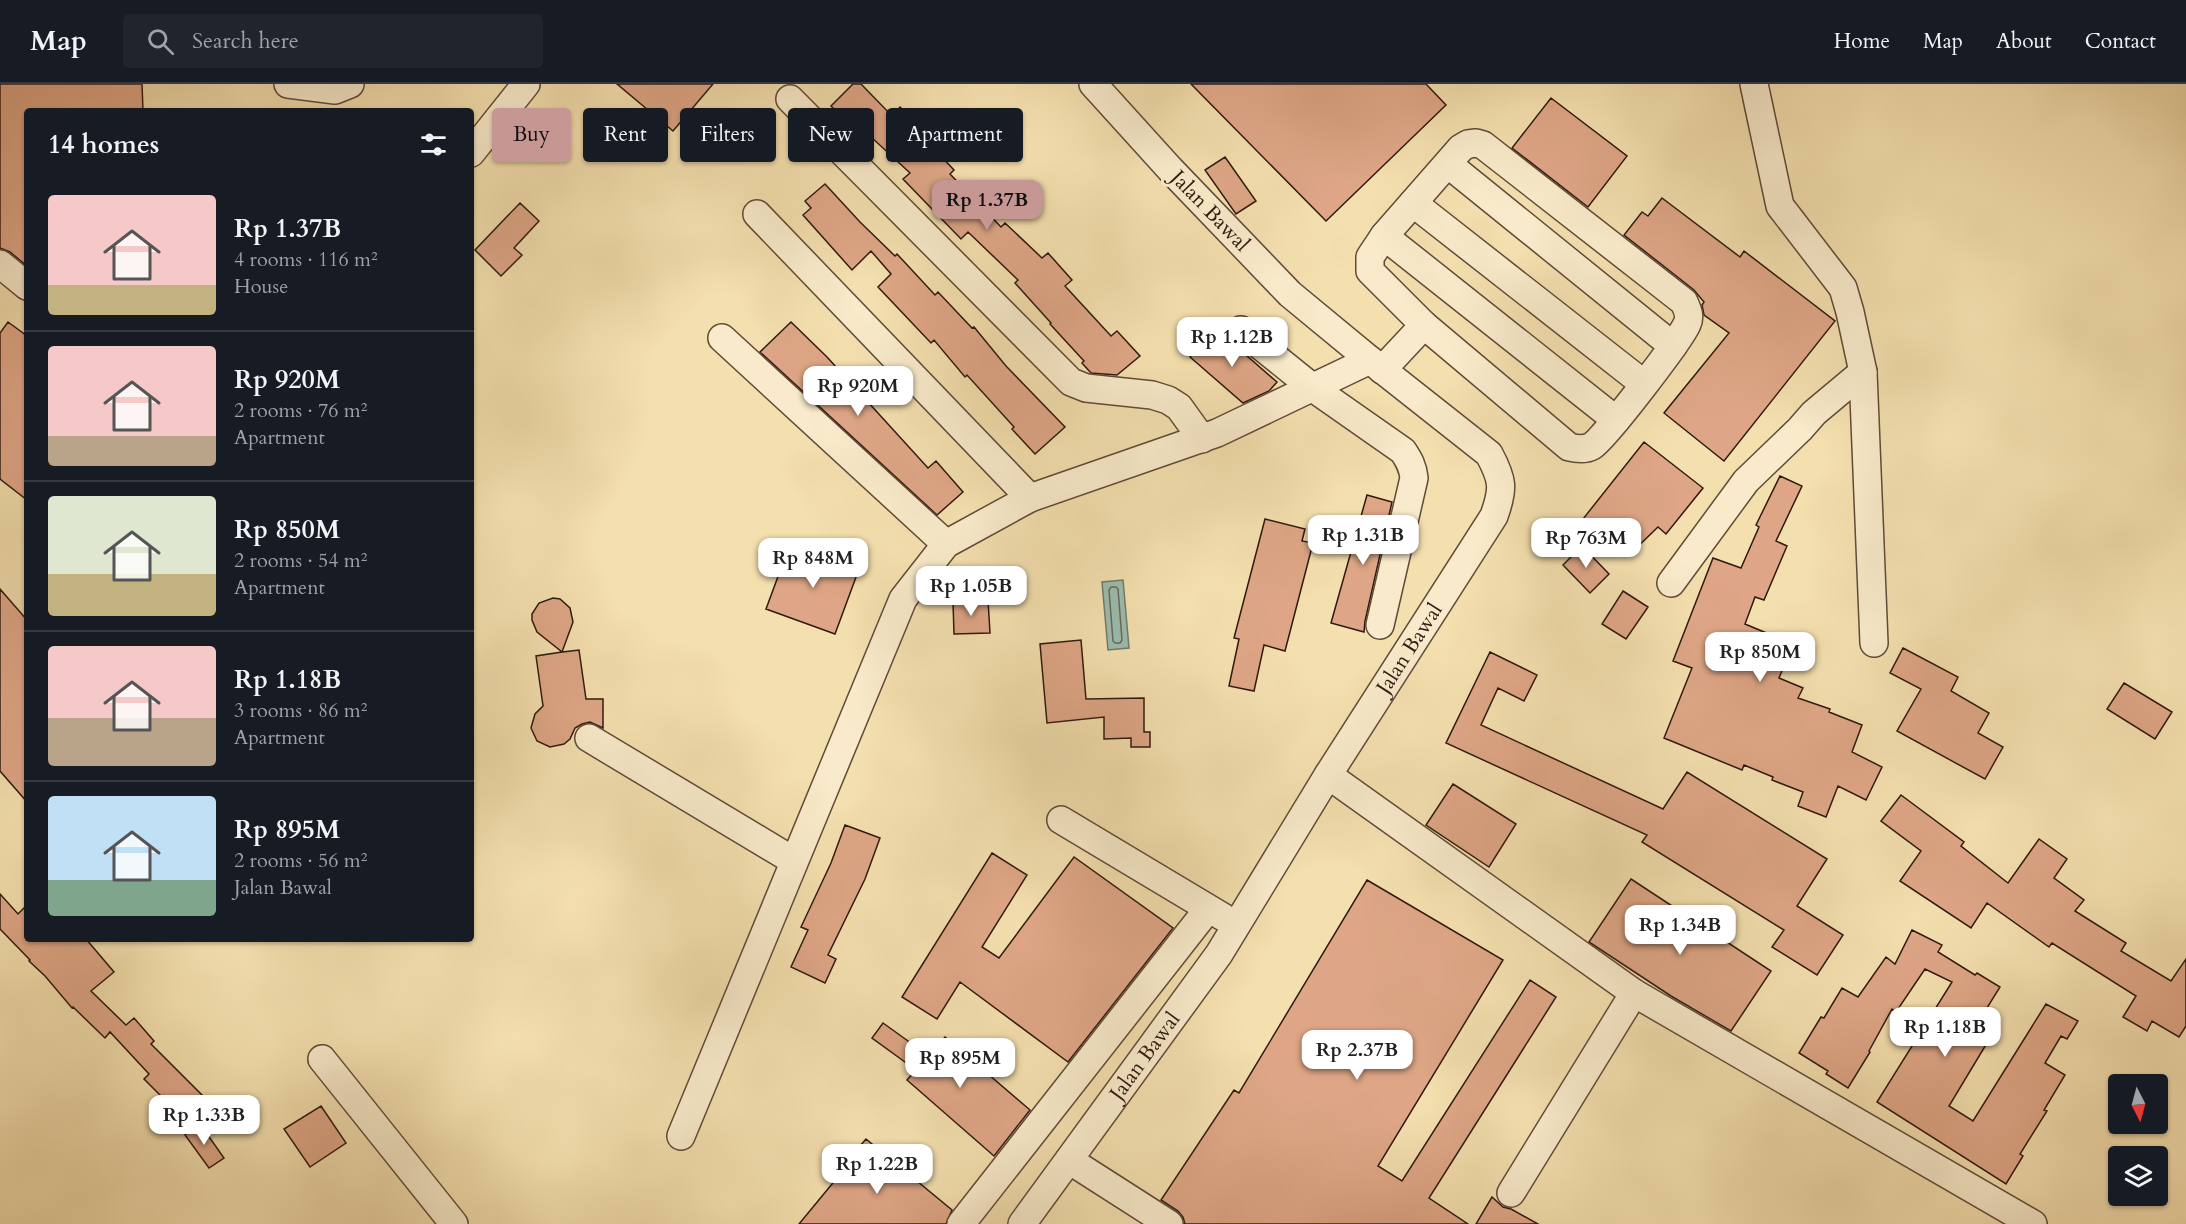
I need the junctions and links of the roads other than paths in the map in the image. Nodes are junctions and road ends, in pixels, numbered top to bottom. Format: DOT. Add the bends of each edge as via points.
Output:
graph roads {
  1 [pos="288,84"];
  2 [pos="526,84"];
  3 [pos="1093,84"];
  4 [pos="1754,84"];
  5 [pos="342,95"];
  6 [pos="789,99"];
  7 [pos="474,149"];
  8 [pos="1448,164"];
  9 [pos="1413,203"];
  10 [pos="757,214"];
  11 [pos="1384,236"];
  12 [pos="0,264"];
  13 [pos="24,284"];
  14 [pos="1424,325"];
  15 [pos="1241,330"];
  16 [pos="722,338"];
  17 [pos="1673,346"];
  18 [pos="1376,365"];
  19 [pos="1863,372"];
  20 [pos="1644,384"];
  21 [pos="1313,388"];
  22 [pos="1616,420"];
  23 [pos="1202,439"];
  24 [pos="1030,498"];
  25 [pos="946,544"];
  26 [pos="1671,584"];
  27 [pos="1380,624"];
  28 [pos="1874,643"];
  29 [pos="589,738"];
  30 [pos="1328,775"];
  31 [pos="1061,820"];
  32 [pos="794,861"];
  33 [pos="1208,909"];
  34 [pos="1238,924"];
  35 [pos="1634,993"];
  36 [pos="322,1059"];
  37 [pos="681,1136"];
  38 [pos="1069,1160"];
  39 [pos="1510,1193"];
  40 [pos="963,1223"];
  41 [pos="454,1224"];
  42 [pos="1022,1224"];
  43 [pos="1169,1224"];
  44 [pos="2033,1224"];
  1 -- 5 [label="street"];
  2 -- 7 [label="street"];
  3 -- 18 [label="street, Jalan Bawal" via="1290,294"];
  4 -- 19 [label="street" via="1780,206 1843,288"];
  6 -- 23 [label="street" via="1071,382 1086,388 1152,394 1168,400 1179,406"];
  8 -- 9 [label="street"];
  8 -- 17 [label="street"];
  8 -- 17 [label="street" via="1468,144 1483,145 1684,302 1688,323"];
  9 -- 11 [label="street"];
  9 -- 20 [label="street"];
  10 -- 24 [label="street"];
  11 -- 14 [label="street" via="1370,257 1370,271"];
  11 -- 22 [label="street"];
  12 -- 13 [label="street"];
  14 -- 18 [label="street"];
  14 -- 22 [label="street" via="1569,447 1589,448"];
  15 -- 21 [label="street"];
  16 -- 25 [label="street"];
  17 -- 20 [label="street"];
  18 -- 21 [label="street"];
  18 -- 30 [label="street, Jalan Bawal" via="1489,454 1499,473 1502,496 1494,516"];
  19 -- 26 [label="street" via="1814,412 1746,481"];
  19 -- 28 [label="street"];
  20 -- 22 [label="street"];
  21 -- 23 [label="street"];
  21 -- 27 [label="street" via="1403,451 1413,468 1414,478"];
  23 -- 24 [label="street"];
  24 -- 25 [label="street"];
  25 -- 32 [label="street" via="903,599"];
  29 -- 32 [label="street"];
  30 -- 34 [label="street, Jalan Bawal"];
  30 -- 35 [label="street"];
  31 -- 33 [label="street"];
  32 -- 37 [label="street"];
  33 -- 34 [label="street"];
  33 -- 40 [label="street"];
  34 -- 38 [label="street, Jalan Bawal"];
  35 -- 39 [label="street"];
  35 -- 44 [label="street"];
  36 -- 41 [label="street"];
  38 -- 42 [label="street, Jalan Bawal"];
  38 -- 43 [label="street"];
}
